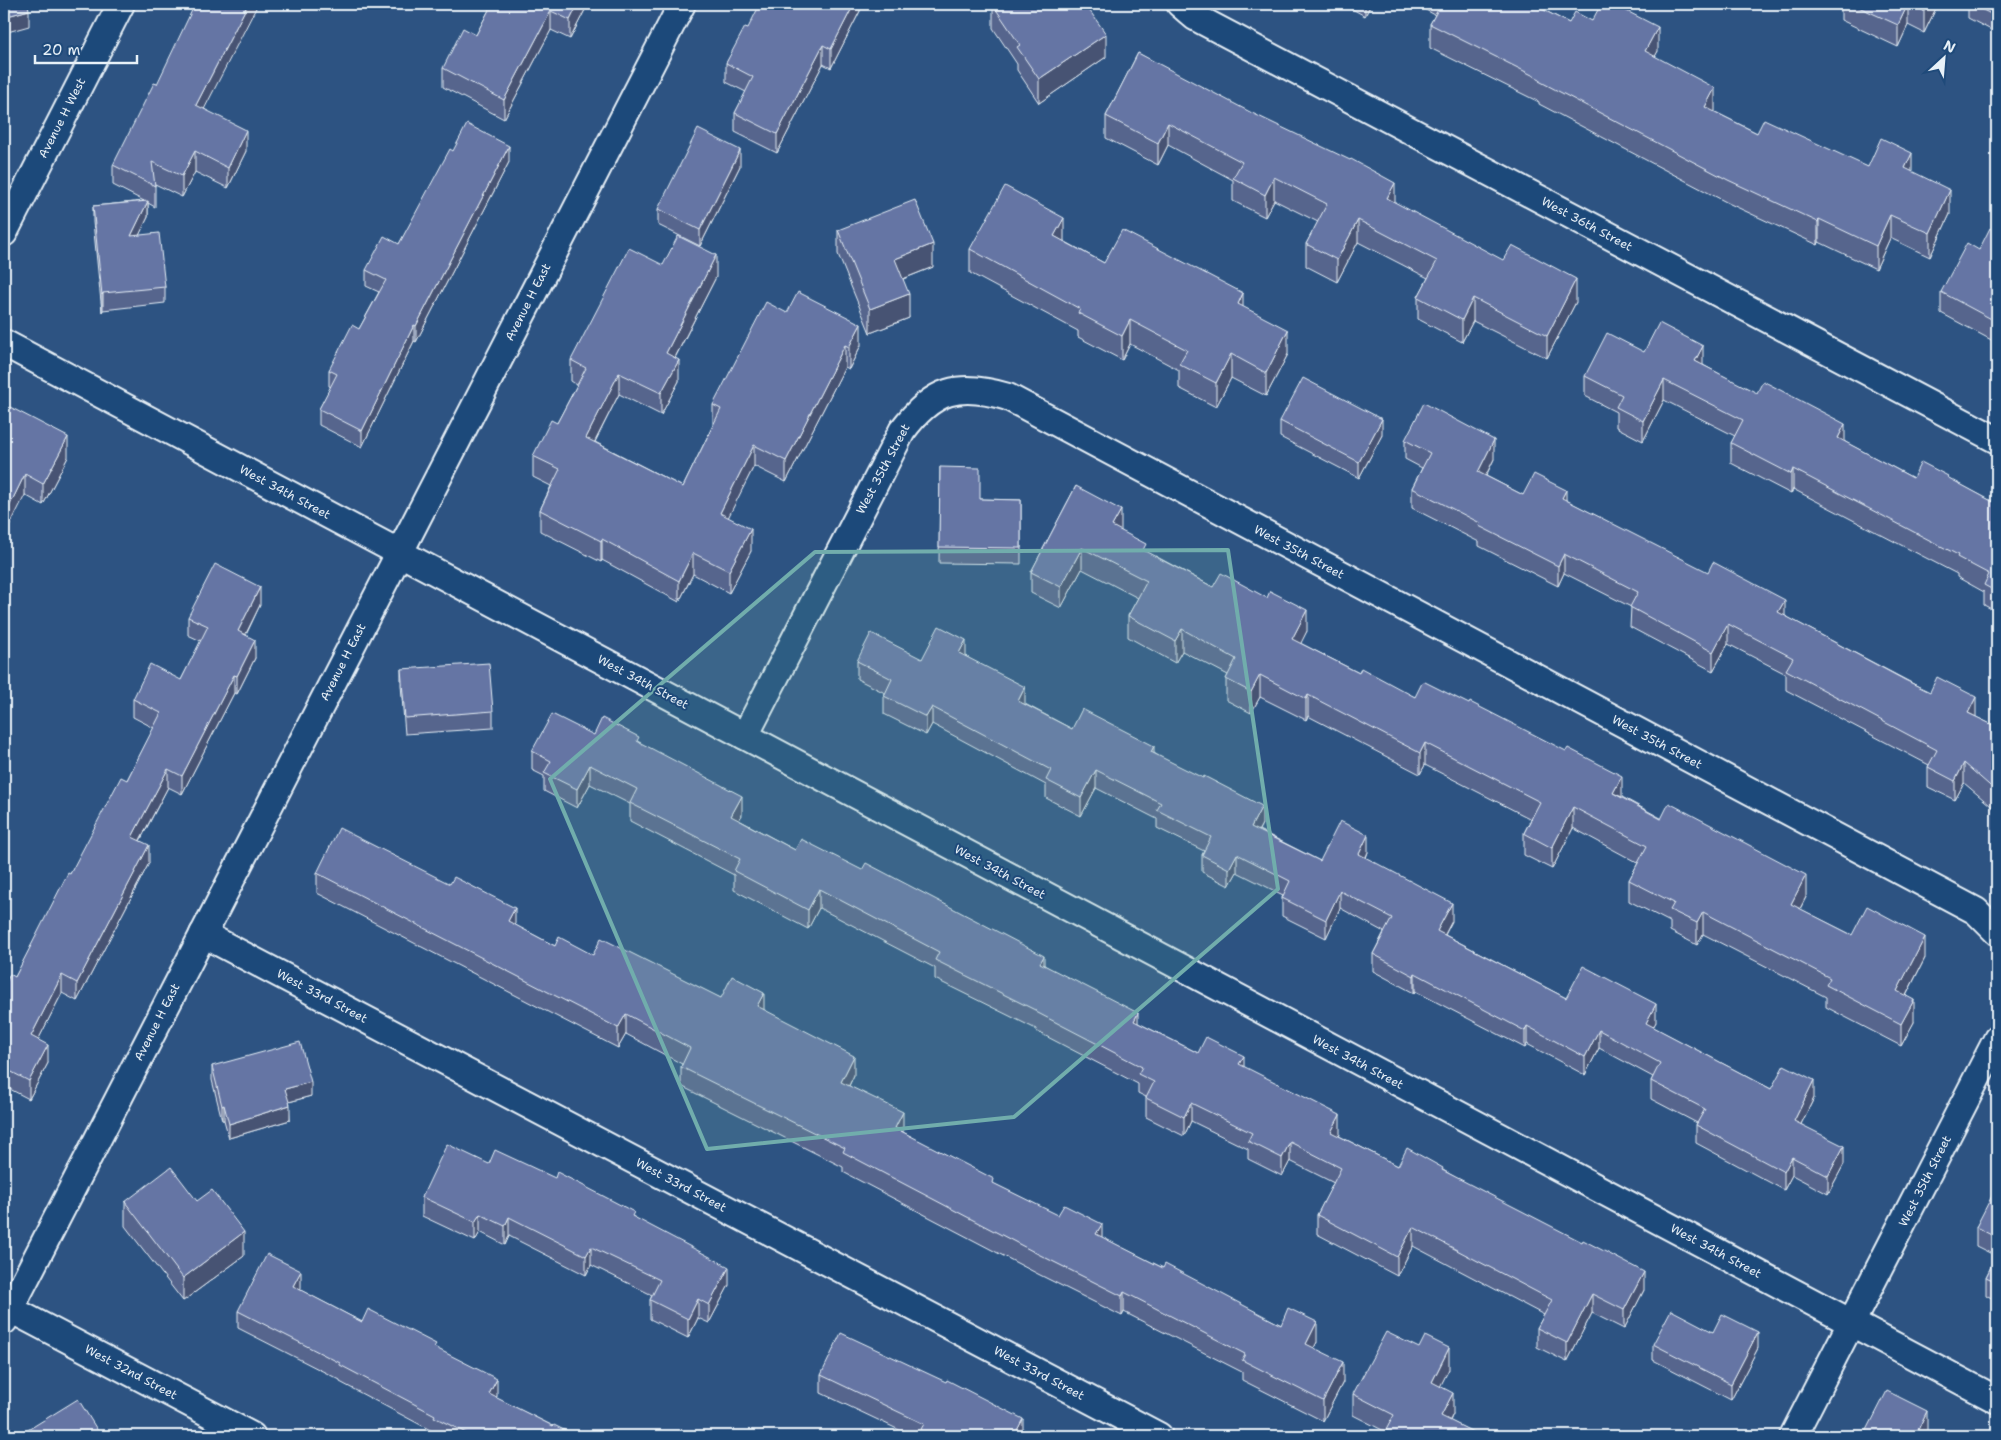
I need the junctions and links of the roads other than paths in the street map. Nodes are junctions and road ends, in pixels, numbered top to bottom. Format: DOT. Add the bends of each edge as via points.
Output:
graph roads {
  1 [pos="121,4"];
  2 [pos="682,4"];
  3 [pos="1180,4"];
  4 [pos="4,232"];
  5 [pos="4,343"];
  6 [pos="1997,440"];
  7 [pos="399,553"];
  8 [pos="744,736"];
  9 [pos="1997,932"];
  10 [pos="203,934"];
  11 [pos="1997,1039"];
  12 [pos="7,1315"];
  13 [pos="1852,1324"];
  14 [pos="1997,1400"];
  15 [pos="252,1436"];
  16 [pos="1159,1436"];
  17 [pos="1793,1436"];
  1 -- 4 [label="street, Avenue H West"];
  2 -- 7 [label="street, Avenue H East"];
  3 -- 6 [label="street, West 36th Street" via="1195,17"];
  5 -- 7 [label="street, West 34th Street"];
  7 -- 8 [label="street, West 34th Street"];
  7 -- 10 [label="street, Avenue H East"];
  8 -- 9 [label="street, West 35th Street" via="902,431 916,412 936,397 960,389 984,390 1026,407 1976,911"];
  8 -- 13 [label="street, West 34th Street"];
  10 -- 12 [label="street, Avenue H East"];
  10 -- 16 [label="street, West 33rd Street"];
  11 -- 13 [label="street, West 35th Street"];
  12 -- 15 [label="street, West 32nd Street"];
  13 -- 14 [label="street, West 34th Street"];
  13 -- 17 [label="street"];
}
